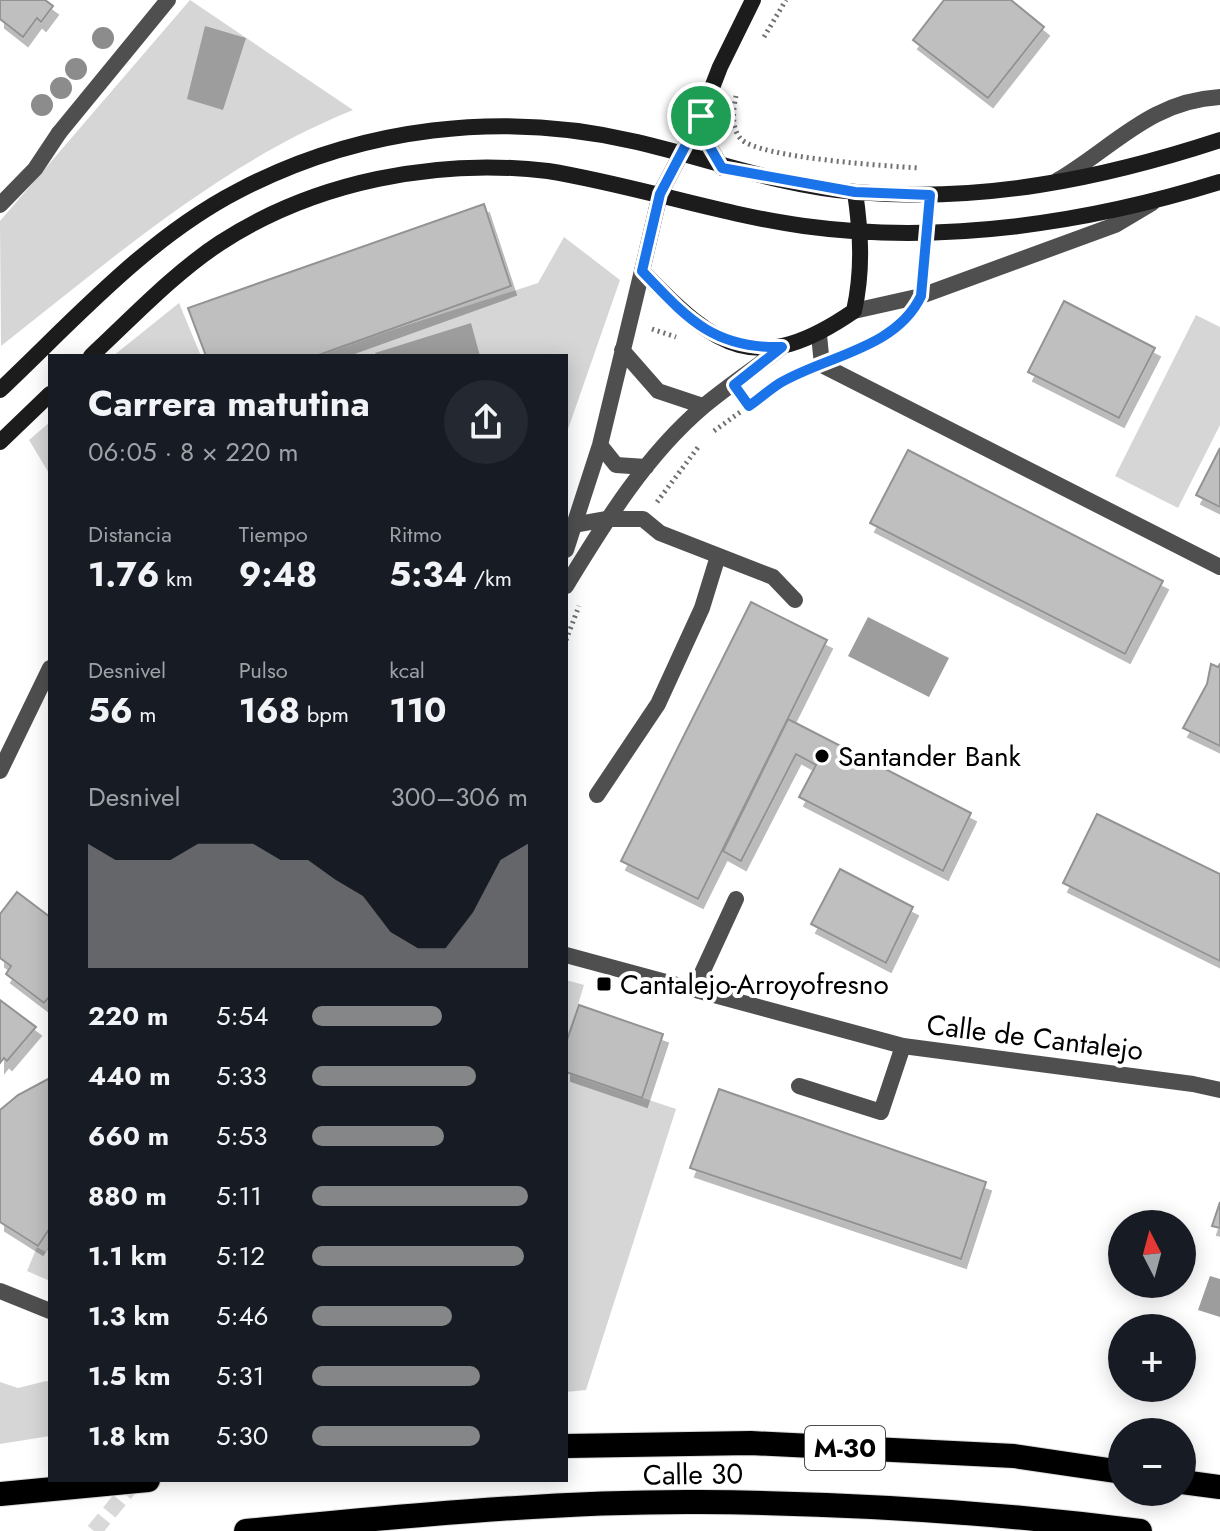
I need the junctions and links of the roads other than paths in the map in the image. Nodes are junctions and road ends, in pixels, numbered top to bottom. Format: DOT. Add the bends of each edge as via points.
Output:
graph roads {
  1 [pos="168,0"];
  2 [pos="753,0"];
  3 [pos="1220,97"];
  4 [pos="701,116"];
  5 [pos="1220,140"];
  6 [pos="680,155"];
  7 [pos="722,168"];
  8 [pos="1220,182"];
  9 [pos="1048,185"];
  10 [pos="855,192"];
  11 [pos="660,194"];
  12 [pos="1159,199"];
  13 [pos="0,205"];
  14 [pos="860,230"];
  15 [pos="642,271"];
  16 [pos="854,311"];
  17 [pos="819,335"];
  18 [pos="782,347"];
  19 [pos="622,350"];
  20 [pos="93,354"];
  21 [pos="0,390"];
  22 [pos="48,396"];
  23 [pos="703,406"];
  24 [pos="0,442"];
  25 [pos="600,445"];
  26 [pos="646,467"];
  27 [pos="607,519"];
  28 [pos="573,525"];
  29 [pos="568,543"];
  30 [pos="718,556"];
  31 [pos="1220,567"];
  32 [pos="568,583"];
  33 [pos="795,600"];
  34 [pos="48,672"];
  35 [pos="0,771"];
  36 [pos="597,795"];
  37 [pos="736,899"];
  38 [pos="568,956"];
  39 [pos="695,988"];
  40 [pos="903,1046"];
  41 [pos="799,1086"];
  42 [pos="1220,1090"];
  43 [pos="0,1291"];
  44 [pos="48,1310"];
  45 [pos="568,1446"];
  46 [pos="1108,1470"];
  47 [pos="127,1482"];
  48 [pos="1196,1484"];
  49 [pos="1220,1487"];
  50 [pos="0,1494"];
  51 [pos="246,1531"];
  52 [pos="1140,1531"];
  1 -- 13 [label="street" via="35,169"];
  2 -- 4 [label="main road"];
  3 -- 9 [label="street" via="1165,107"];
  4 -- 6 [label="main road"];
  4 -- 7 [label="main road"];
  5 -- 9 [label="main road"];
  6 -- 7 [label="main road"];
  6 -- 11 [label="main road"];
  6 -- 21 [label="main road" via="558,129 480,126 403,135 324,154 198,214 114,283"];
  7 -- 10 [label="main road"];
  8 -- 12 [label="main road"];
  9 -- 10 [label="main road" via="930,195"];
  10 -- 14 [label="main road"];
  11 -- 14 [label="main road" via="760,218"];
  11 -- 15 [label="main road"];
  11 -- 20 [label="main road" via="508,166 432,170 352,186 304,202 220,243"];
  12 -- 14 [label="main road" via="1022,226"];
  12 -- 16 [label="street" via="1115,225 921,296"];
  14 -- 16 [label="main road" via="861,280"];
  15 -- 18 [label="main road" via="703,331 753,348"];
  15 -- 19 [label="street"];
  16 -- 17 [label="main road"];
  17 -- 18 [label="main road"];
  17 -- 31 [label="street" via="822,365"];
  18 -- 23 [label="street"];
  19 -- 23 [label="street" via="658,391"];
  19 -- 25 [label="street"];
  22 -- 24 [label="main road"];
  23 -- 26 [label="street"];
  25 -- 26 [label="street" via="616,465"];
  25 -- 28 [label="street"];
  26 -- 27 [label="street"];
  27 -- 28 [label="street"];
  27 -- 30 [label="street" via="643,519 660,533"];
  27 -- 32 [label="street"];
  28 -- 29 [label="street"];
  30 -- 33 [label="street" via="773,577"];
  30 -- 36 [label="street" via="702,608 658,704"];
  34 -- 35 [label="street"];
  37 -- 39 [label="street"];
  38 -- 39 [label="street, Calle de Cantalejo"];
  39 -- 40 [label="street, Calle de Cantalejo"];
  40 -- 41 [label="street" via="881,1112"];
  40 -- 42 [label="street, Calle de Cantalejo"];
  43 -- 44 [label="street"];
  45 -- 46 [label="highway, Calle 30 / M-30" via="813,1446 1014,1456"];
  47 -- 50 [label="highway"];
  48 -- 49 [label="highway"];
  51 -- 52 [label="highway, Calle 30 / M-30" via="428,1514 696,1502 892,1507"];
}
